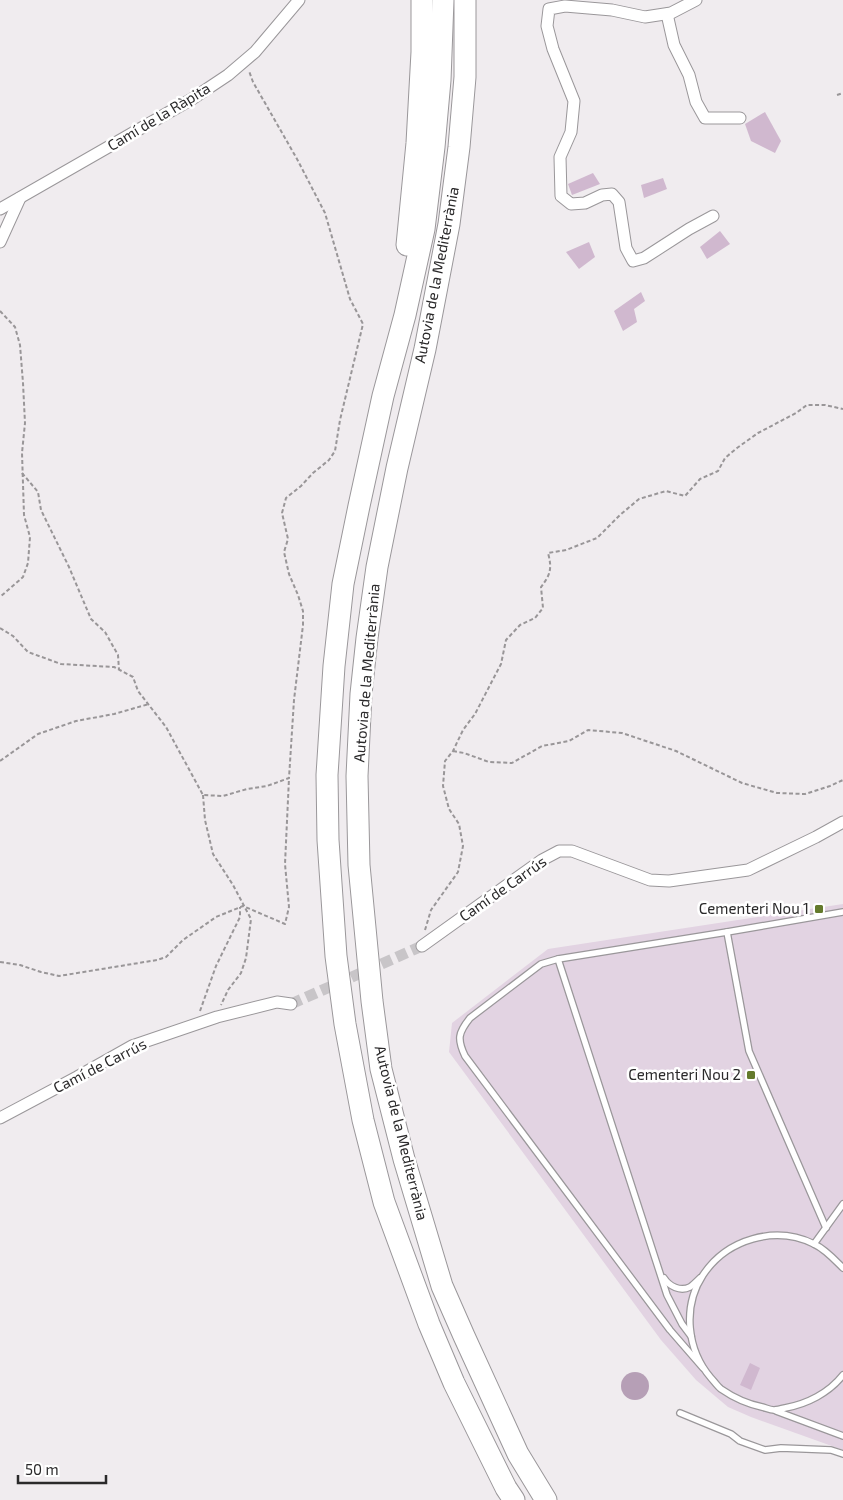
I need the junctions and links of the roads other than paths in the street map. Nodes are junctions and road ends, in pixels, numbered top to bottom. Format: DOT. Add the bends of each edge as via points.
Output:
graph roads {
  1 [pos="299,0"];
  2 [pos="422,0"];
  3 [pos="443,0"];
  4 [pos="465,0"];
  5 [pos="696,0"];
  6 [pos="668,14"];
  7 [pos="740,118"];
  8 [pos="20,198"];
  9 [pos="0,209"];
  10 [pos="713,216"];
  11 [pos="0,242"];
  12 [pos="383,396"];
  13 [pos="843,822"];
  14 [pos="843,912"];
  15 [pos="727,932"];
  16 [pos="422,946"];
  17 [pos="558,959"];
  18 [pos="291,1004"];
  19 [pos="0,1118"];
  20 [pos="843,1204"];
  21 [pos="826,1228"];
  22 [pos="814,1244"];
  23 [pos="657,1262"];
  24 [pos="843,1268"];
  25 [pos="702,1276"];
  26 [pos="691,1336"];
  27 [pos="702,1368"];
  28 [pos="843,1375"];
  29 [pos="774,1410"];
  30 [pos="680,1413"];
  31 [pos="843,1436"];
  32 [pos="843,1454"];
  33 [pos="514,1500"];
  34 [pos="546,1500"];
  1 -- 8 [label="street, Camí de la Ràpita" via="254,52 228,75"];
  2 -- 12 [label="highway" via="417,143 409,233"];
  3 -- 12 [label="highway, Autovia de la Mediterrània" via="440,80 424,229"];
  4 -- 34 [label="highway, Autovia de la Mediterrània" via="465,77 449,224 377,567 367,638 357,776 359,865 382,1070 404,1159 442,1286 518,1454"];
  5 -- 6 [label="street"];
  6 -- 7 [label="street" via="674,45 696,102 706,118"];
  6 -- 10 [label="street" via="645,17 565,6 549,9 547,26 553,50 574,101 571,132 560,157 561,196 571,204 578,204 612,194 619,202 626,248 633,261 644,258"];
  8 -- 9 [label="street, Camí de la Ràpita"];
  8 -- 11 [label="street"];
  12 -- 33 [label="highway, Autovia de la Mediterrània" via="343,584 334,666 327,776 336,956 361,1110 384,1202 454,1383"];
  13 -- 16 [label="street, Camí de Carrús" via="748,870 669,881 650,880 572,851 559,851"];
  14 -- 15 [label="lane"];
  15 -- 17 [label="lane"];
  15 -- 21 [label="lane" via="749,1051"];
  17 -- 23 [label="lane"];
  17 -- 27 [label="lane" via="541,964 470,1018 462,1028 459,1042 465,1056"];
  18 -- 19 [label="street, Camí de Carrús" via="277,1002 217,1017 132,1046"];
  20 -- 21 [label="lane"];
  21 -- 22 [label="lane"];
  22 -- 24 [label="lane"];
  22 -- 25 [label="lane" via="794,1237 773,1235 754,1238 731,1247"];
  23 -- 25 [label="lane" via="668,1284 675,1288 690,1287"];
  23 -- 26 [label="lane" via="667,1295"];
  25 -- 26 [label="lane" via="693,1296 689,1322"];
  26 -- 27 [label="lane"];
  27 -- 29 [label="lane" via="720,1388 745,1403"];
  28 -- 29 [label="lane" via="820,1396"];
  29 -- 31 [label="lane"];
  30 -- 32 [label="lane" via="765,1450 831,1450"];
}
